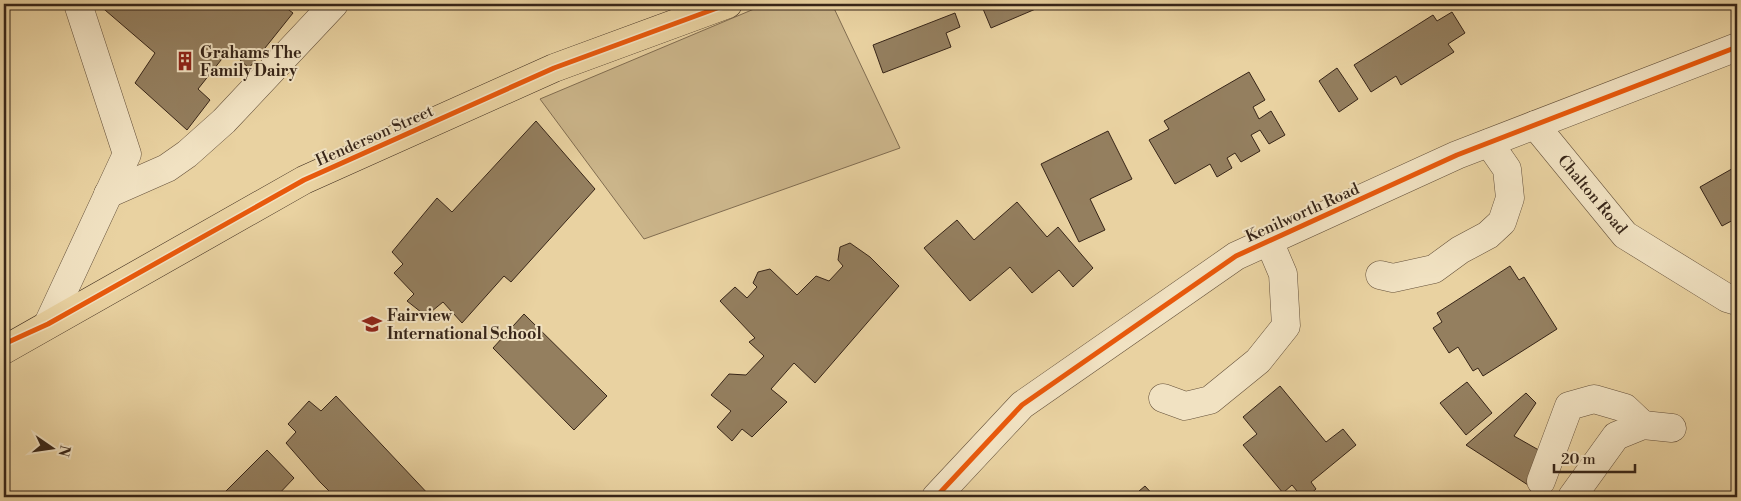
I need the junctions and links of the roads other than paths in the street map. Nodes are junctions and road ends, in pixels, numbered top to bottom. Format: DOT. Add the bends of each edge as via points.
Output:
graph roads {
  1 [pos="78,4"];
  2 [pos="334,4"];
  3 [pos="728,4"];
  4 [pos="1737,47"];
  5 [pos="1534,125"];
  6 [pos="1489,143"];
  7 [pos="108,194"];
  8 [pos="1270,241"];
  9 [pos="1380,275"];
  10 [pos="1737,301"];
  11 [pos="48,324"];
  12 [pos="4,344"];
  13 [pos="4,350"];
  14 [pos="1163,398"];
  15 [pos="1643,425"];
  16 [pos="1672,428"];
  17 [pos="1541,481"];
  18 [pos="936,497"];
  19 [pos="1572,497"];
  1 -- 7 [label="street" via="126,154"];
  2 -- 7 [label="street" via="224,121 187,154 167,168"];
  3 -- 11 [label="main road, Henderson Street" via="554,68 304,180"];
  4 -- 5 [label="street, Kenilworth Road"];
  5 -- 6 [label="street, Kenilworth Road"];
  5 -- 10 [label="street, Chalton Road" via="1625,235"];
  6 -- 8 [label="street, Kenilworth Road"];
  6 -- 9 [label="street" via="1508,169 1510,198 1502,222 1488,235 1434,269 1392,278"];
  7 -- 11 [label="street"];
  8 -- 14 [label="street" via="1283,274 1286,326 1258,361 1210,400 1185,406"];
  8 -- 18 [label="street, Kenilworth Road" via="1236,256 1022,405"];
  11 -- 12 [label="main road, Henderson Street"];
  11 -- 13 [label="main road, Henderson Street"];
  15 -- 16 [label="street"];
  15 -- 17 [label="street" via="1626,408 1594,399 1569,406"];
  15 -- 19 [label="street" via="1616,436"];
}
